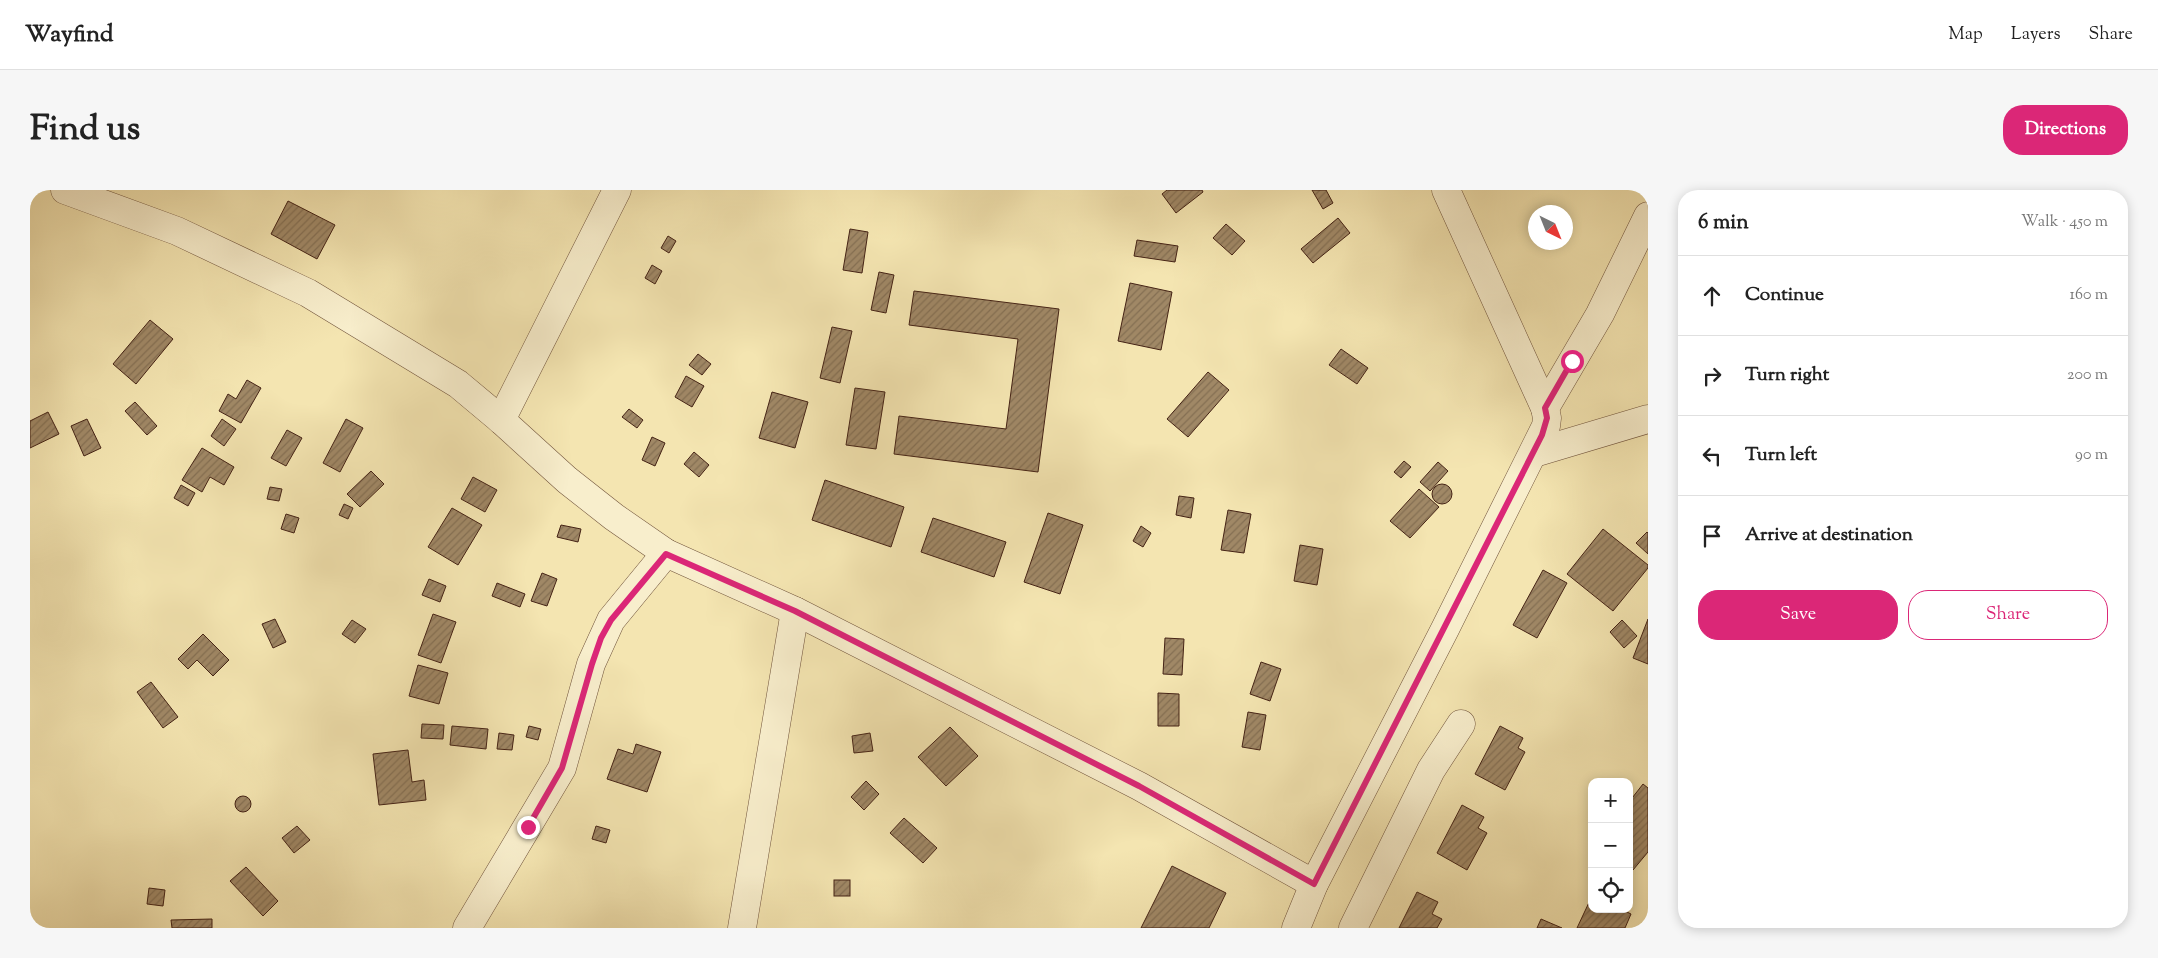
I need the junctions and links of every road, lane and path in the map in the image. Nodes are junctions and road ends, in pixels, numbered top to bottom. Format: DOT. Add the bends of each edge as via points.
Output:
graph roads {
  1 [pos="65,190"];
  2 [pos="617,190"];
  3 [pos="1446,190"];
  4 [pos="1648,216"];
  5 [pos="1545,408"];
  6 [pos="1648,419"];
  7 [pos="501,420"];
  8 [pos="1534,453"];
  9 [pos="666,554"];
  10 [pos="795,611"];
  11 [pos="1461,724"];
  12 [pos="1314,884"];
  13 [pos="467,928"];
  14 [pos="742,928"];
  15 [pos="1296,928"];
  16 [pos="1353,928"];
  1 -- 7 [label="street" via="177,231 308,293 458,384"];
  2 -- 7 [label="street"];
  3 -- 5 [label="street"];
  4 -- 5 [label="street" via="1600,314"];
  5 -- 8 [label="street" via="1546,426"];
  6 -- 8 [label="street"];
  7 -- 9 [label="street" via="566,480"];
  8 -- 12 [label="street"];
  9 -- 10 [label="street"];
  9 -- 13 [label="street" via="611,620 592,664 562,768"];
  10 -- 12 [label="street" via="1139,786"];
  10 -- 14 [label="street"];
  11 -- 16 [label="street" via="1431,770"];
  12 -- 15 [label="street"];
}
